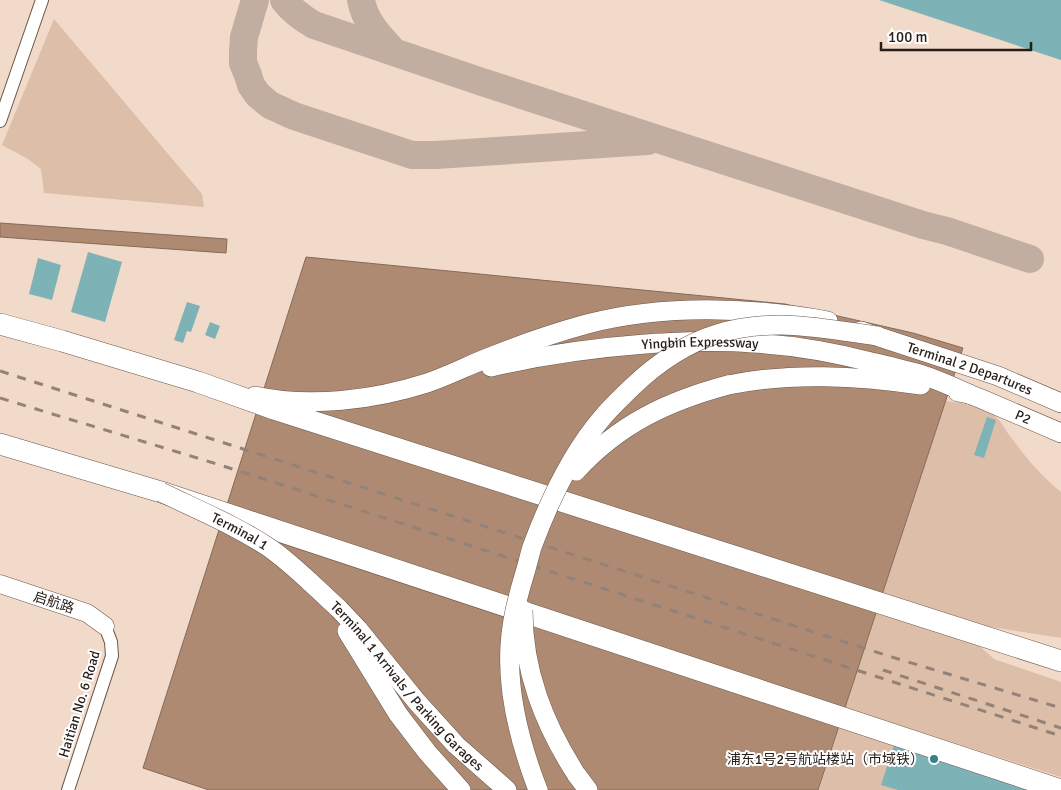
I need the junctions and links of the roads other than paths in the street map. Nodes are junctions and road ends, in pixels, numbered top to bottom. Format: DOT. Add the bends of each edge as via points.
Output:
graph roads {
  1 [pos="42,0"];
  2 [pos="0,121"];
  3 [pos="0,324"];
  4 [pos="878,336"];
  5 [pos="198,382"];
  6 [pos="429,382"];
  7 [pos="976,397"];
  8 [pos="1061,403"];
  9 [pos="1061,433"];
  10 [pos="0,444"];
  11 [pos="162,492"];
  12 [pos="543,520"];
  13 [pos="524,576"];
  14 [pos="309,581"];
  15 [pos="0,584"];
  16 [pos="105,626"];
  17 [pos="967,631"];
  18 [pos="1061,650"];
  19 [pos="1061,661"];
  20 [pos="68,790"];
  21 [pos="461,790"];
  22 [pos="507,790"];
  23 [pos="538,790"];
  24 [pos="588,790"];
  25 [pos="1061,790"];
  1 -- 2 [label="street"];
  3 -- 5 [label="highway"];
  4 -- 6 [label="main road, Yingbin Expressway, bridge" via="837,323 781,314 718,310 658,312 587,324"];
  4 -- 8 [label="main road, Terminal 2 Departures" via="998,376"];
  4 -- 12 [label="main road, bridge" via="804,325 758,326 716,335 688,346 641,378 601,419 563,476"];
  5 -- 6 [label="main road, Yingbin Expressway" via="268,399 318,401 373,397"];
  5 -- 17 [label="highway"];
  6 -- 7 [label="main road, Yingbin Expressway, bridge" via="551,354 721,341 824,351 917,373"];
  7 -- 9 [label="main road, P2"];
  7 -- 12 [label="main road, bridge" via="885,380 840,376 750,380 705,391 660,408 607,441 569,479"];
  10 -- 11 [label="highway"];
  11 -- 14 [label="main road, Terminal 1, bridge" via="251,536"];
  11 -- 25 [label="highway, bridge"];
  12 -- 13 [label="main road, bridge"];
  13 -- 23 [label="main road, bridge" via="512,627 510,672 518,725"];
  13 -- 24 [label="main road, bridge" via="523,627 535,687 552,733"];
  14 -- 21 [label="main road" via="349,635 398,714"];
  14 -- 22 [label="main road, Terminal 1 Arrivals / Parking Garages" via="358,629 450,739"];
  15 -- 16 [label="street, 启航路" via="86,612"];
  16 -- 20 [label="street, Haitian No. 6 Road" via="112,656"];
  17 -- 18 [label="street"];
  17 -- 19 [label="highway"];
}
